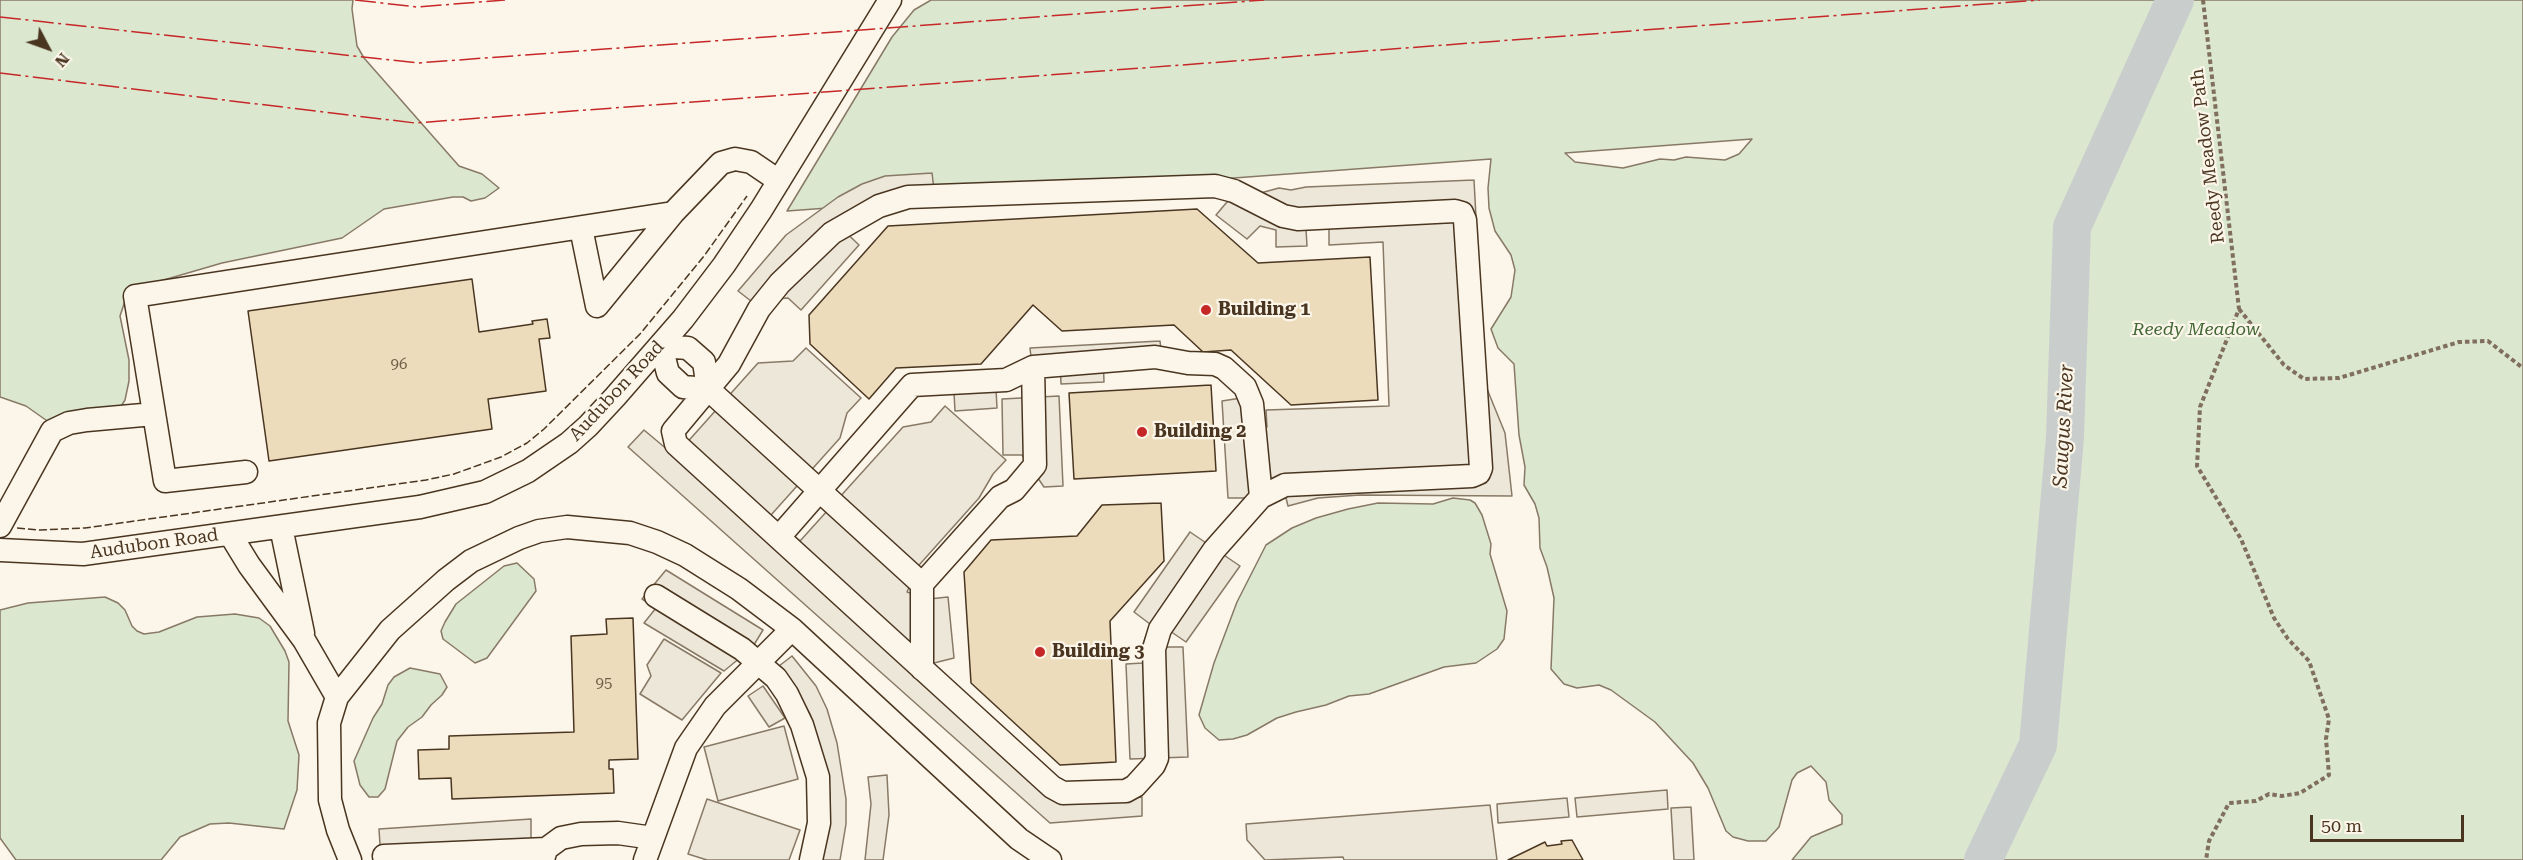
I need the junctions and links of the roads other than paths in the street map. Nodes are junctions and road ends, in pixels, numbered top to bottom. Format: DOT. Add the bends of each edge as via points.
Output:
graph roads {
  1 [pos="890,0"];
  2 [pos="779,181"];
  3 [pos="673,213"];
  4 [pos="581,228"];
  5 [pos="661,346"];
  6 [pos="1033,367"];
  7 [pos="708,389"];
  8 [pos="154,414"];
  9 [pos="246,472"];
  10 [pos="821,490"];
  11 [pos="1261,497"];
  12 [pos="0,526"];
  13 [pos="281,527"];
  14 [pos="230,534"];
  15 [pos="779,537"];
  16 [pos="0,550"];
  17 [pos="922,584"];
  18 [pos="656,596"];
  19 [pos="792,629"];
  20 [pos="304,640"];
  21 [pos="758,662"];
  22 [pos="922,669"];
  23 [pos="338,697"];
  24 [pos="653,838"];
  25 [pos="544,854"];
  26 [pos="384,856"];
  27 [pos="350,860"];
  28 [pos="645,860"];
  29 [pos="811,860"];
  30 [pos="1050,860"];
  1 -- 2 [label="street, Audubon Road"];
  2 -- 3 [label="street" via="751,162 735,159 721,163"];
  2 -- 5 [label="street, Audubon Road" via="724,265"];
  3 -- 4 [label="street"];
  3 -- 4 [label="street" via="597,306"];
  4 -- 8 [label="street" via="135,296"];
  5 -- 7 [label="street" via="668,373 683,387"];
  5 -- 7 [label="street" via="688,348 704,362"];
  5 -- 13 [label="street, Audubon Road" via="569,443 507,482 485,492 420,507"];
  6 -- 10 [label="street" via="1006,380 912,385"];
  6 -- 11 [label="street" via="1155,357 1224,368 1245,387 1252,405"];
  6 -- 17 [label="street" via="1034,467 1014,490 1000,497"];
  7 -- 10 [label="street"];
  7 -- 11 [label="street" via="735,355 759,309 810,253 832,233 863,214 908,197 1215,186 1298,219 1462,213 1480,471 1472,476 1285,485"];
  7 -- 15 [label="street" via="674,429 673,439"];
  8 -- 9 [label="street" via="165,481"];
  8 -- 12 [label="street" via="78,421 52,431"];
  10 -- 15 [label="street"];
  10 -- 17 [label="street"];
  11 -- 22 [label="street" via="1219,544 1160,629 1154,649 1156,759 1130,789 1069,793 1056,790"];
  13 -- 14 [label="street, Audubon Road"];
  13 -- 20 [label="street"];
  14 -- 16 [label="street, Audubon Road" via="83,554"];
  14 -- 20 [label="street"];
  15 -- 22 [label="street"];
  17 -- 22 [label="street"];
  18 -- 21 [label="street"];
  19 -- 21 [label="street"];
  19 -- 23 [label="street" via="721,578 657,542 609,530 556,528 495,549 446,580 390,630"];
  19 -- 30 [label="street" via="1019,839"];
  20 -- 23 [label="street"];
  21 -- 24 [label="street" via="715,706 686,748"];
  21 -- 29 [label="street" via="776,678 791,702 819,777 819,823"];
  23 -- 27 [label="street" via="329,723 330,800"];
  24 -- 25 [label="street" via="618,833 581,834 561,838"];
  24 -- 28 [label="street"];
  25 -- 26 [label="street"];
}
